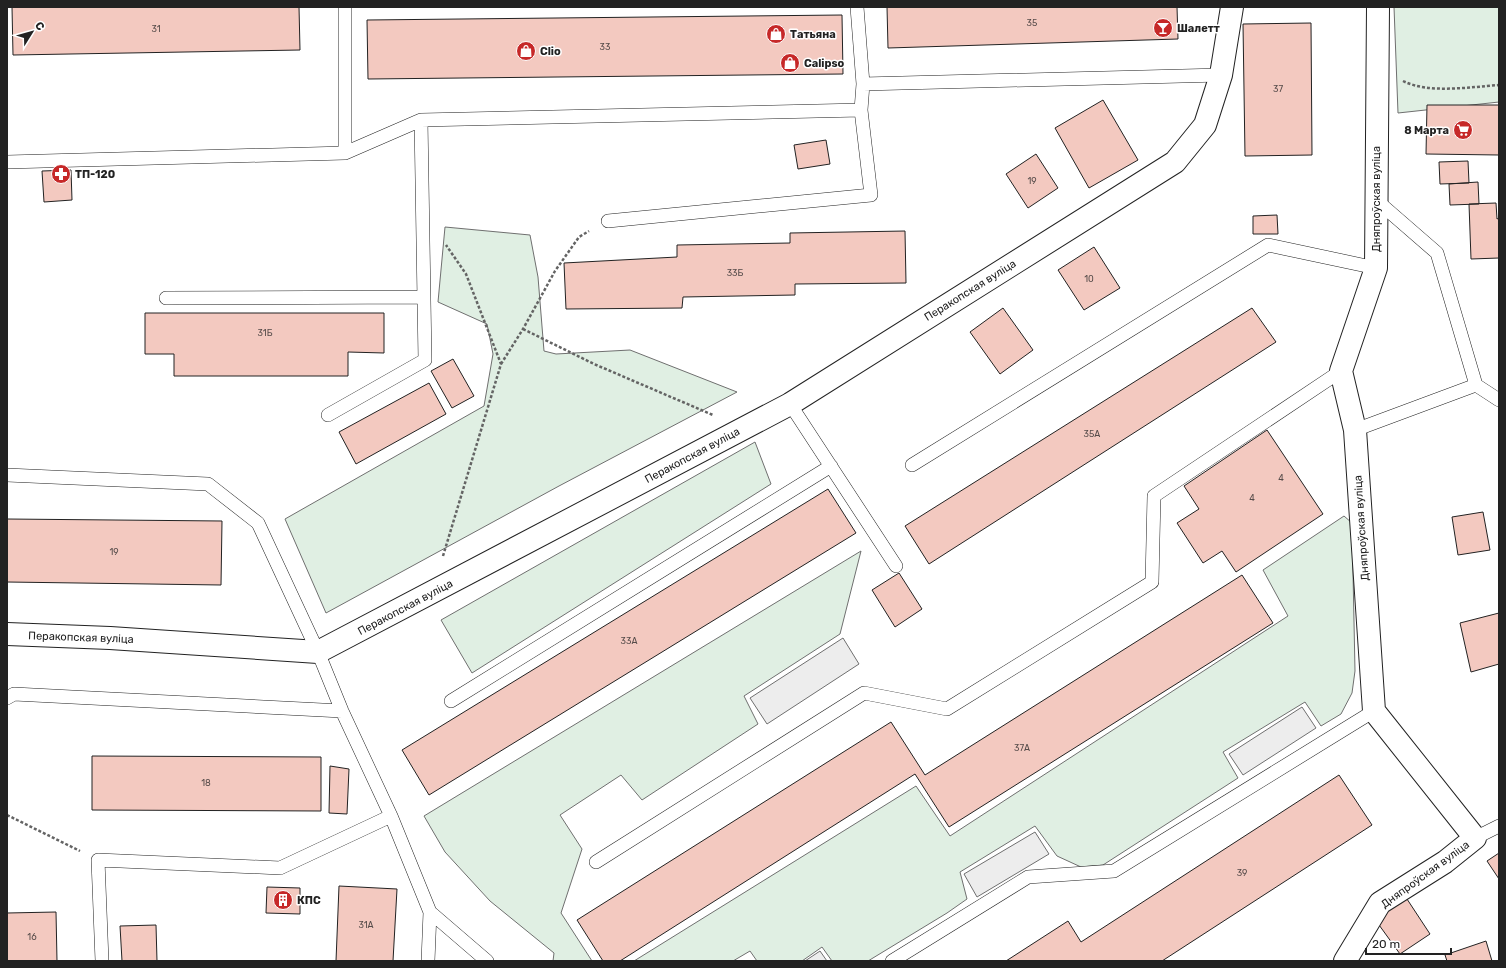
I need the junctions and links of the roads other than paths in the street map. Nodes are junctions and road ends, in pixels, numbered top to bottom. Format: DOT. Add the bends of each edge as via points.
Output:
graph roads {
  1 [pos="345,7"];
  2 [pos="857,7"];
  3 [pos="1232,7"];
  4 [pos="1378,7"];
  5 [pos="1221,75"];
  6 [pos="863,84"];
  7 [pos="861,110"];
  8 [pos="421,120"];
  9 [pos="345,153"];
  10 [pos="7,162"];
  11 [pos="1376,200"];
  12 [pos="608,221"];
  13 [pos="1376,268"];
  14 [pos="424,297"];
  15 [pos="166,298"];
  16 [pos="1341,371"];
  17 [pos="1476,385"];
  18 [pos="1499,400"];
  19 [pos="790,404"];
  20 [pos="328,415"];
  21 [pos="1355,430"];
  22 [pos="912,465"];
  23 [pos="831,466"];
  24 [pos="7,475"];
  25 [pos="896,566"];
  26 [pos="7,634"];
  27 [pos="318,652"];
  28 [pos="7,698"];
  29 [pos="451,701"];
  30 [pos="342,711"];
  31 [pos="1374,711"];
  32 [pos="391,816"];
  33 [pos="1499,826"];
  34 [pos="1475,838"];
  35 [pos="596,862"];
  36 [pos="430,912"];
  37 [pos="102,961"];
  38 [pos="428,961"];
  39 [pos="487,961"];
  40 [pos="892,961"];
  41 [pos="1345,961"];
  1 -- 9 [label="lane"];
  2 -- 6 [label="lane"];
  3 -- 5 [label="street, Перакопская вуліца"];
  4 -- 11 [label="street, Дняпроўская вуліца"];
  5 -- 6 [label="lane"];
  5 -- 19 [label="street, Перакопская вуліца" via="1205,125 1175,162"];
  6 -- 7 [label="lane"];
  7 -- 8 [label="lane"];
  7 -- 12 [label="lane" via="871,195"];
  8 -- 9 [label="lane"];
  8 -- 14 [label="lane"];
  9 -- 10 [label="lane"];
  11 -- 13 [label="street, Дняпроўская вуліца"];
  11 -- 17 [label="lane" via="1438,253"];
  13 -- 16 [label="street, Дняпроўская вуліца"];
  13 -- 22 [label="lane" via="1268,245"];
  14 -- 15 [label="lane"];
  14 -- 20 [label="lane" via="425,360"];
  16 -- 21 [label="street, Дняпроўская вуліца"];
  16 -- 35 [label="lane" via="1154,496 1152,582 947,709 864,692"];
  17 -- 18 [label="lane"];
  17 -- 21 [label="lane"];
  19 -- 23 [label="lane"];
  19 -- 27 [label="street, Перакопская вуліца"];
  21 -- 31 [label="street, Дняпроўская вуліца"];
  23 -- 25 [label="lane"];
  23 -- 29 [label="lane"];
  24 -- 27 [label="lane" via="208,484 258,523"];
  26 -- 27 [label="street, Перакопская вуліца"];
  27 -- 30 [label="lane"];
  28 -- 30 [label="lane" via="14,694"];
  30 -- 32 [label="lane"];
  31 -- 34 [label="street, Дняпроўская вуліца"];
  31 -- 40 [label="lane" via="1114,871 1028,877"];
  32 -- 36 [label="lane"];
  32 -- 37 [label="lane" via="280,868 98,860"];
  33 -- 34 [label="lane"];
  34 -- 41 [label="street, Дняпроўская вуліца" via="1445,862 1380,903"];
  36 -- 38 [label="lane"];
  36 -- 39 [label="lane"];
}
